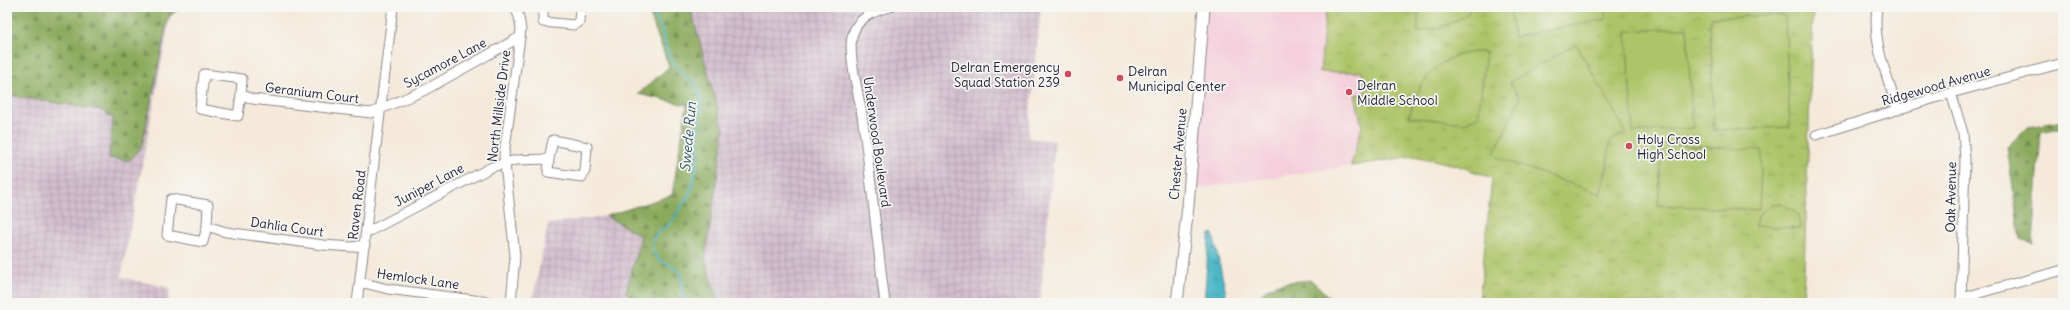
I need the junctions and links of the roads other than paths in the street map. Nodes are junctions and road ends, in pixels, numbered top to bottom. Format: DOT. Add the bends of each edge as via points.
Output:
graph roads {
  1 [pos="392,7"];
  2 [pos="515,7"];
  3 [pos="525,7"];
  4 [pos="542,7"];
  5 [pos="580,7"];
  6 [pos="890,7"];
  7 [pos="1204,7"];
  8 [pos="1876,7"];
  9 [pos="520,37"];
  10 [pos="2063,63"];
  11 [pos="241,94"];
  12 [pos="1951,94"];
  13 [pos="381,110"];
  14 [pos="1898,110"];
  15 [pos="1816,135"];
  16 [pos="548,159"];
  17 [pos="504,162"];
  18 [pos="207,226"];
  19 [pos="366,233"];
  20 [pos="365,245"];
  21 [pos="2063,270"];
  22 [pos="360,282"];
  23 [pos="1961,301"];
  24 [pos="357,303"];
  25 [pos="496,303"];
  26 [pos="511,303"];
  27 [pos="885,303"];
  28 [pos="1177,303"];
  1 -- 13 [label="street, Raven Road"];
  2 -- 3 [label="street"];
  2 -- 9 [label="street, North Millside Drive" via="521,23"];
  4 -- 5 [label="street" via="544,22 574,25 579,22"];
  6 -- 27 [label="street, Underwood Boulevard" via="862,19 856,26 851,46"];
  7 -- 28 [label="street, Chester Avenue" via="1188,206"];
  8 -- 14 [label="street" via="1879,52"];
  9 -- 13 [label="street, Sycamore Lane" via="425,90"];
  9 -- 17 [label="street, North Millside Drive"];
  10 -- 12 [label="street, Ridgewood Avenue"];
  11 -- 11 [label="street" via="242,79 204,74 200,109 238,116"];
  11 -- 13 [label="street, Geranium Court" via="257,100 366,113"];
  12 -- 14 [label="street, Ridgewood Avenue"];
  12 -- 23 [label="street, Oak Avenue" via="1963,133 1965,160"];
  13 -- 19 [label="street, Raven Road"];
  14 -- 15 [label="street, Ridgewood Avenue"];
  16 -- 16 [label="street" via="553,140 587,147 582,177 548,172"];
  16 -- 17 [label="street, Juniper Lane" via="532,158"];
  17 -- 19 [label="street, Juniper Lane"];
  17 -- 26 [label="street, North Millside Drive" via="515,256"];
  18 -- 18 [label="street" via="208,205 171,199 167,235 203,242"];
  18 -- 20 [label="street, Dahlia Court" via="221,231 323,245"];
  19 -- 20 [label="street, Raven Road"];
  20 -- 22 [label="street, Raven Road"];
  21 -- 23 [label="street"];
  22 -- 24 [label="street, Raven Road"];
  22 -- 25 [label="street, Hemlock Lane" via="388,289"];
}
